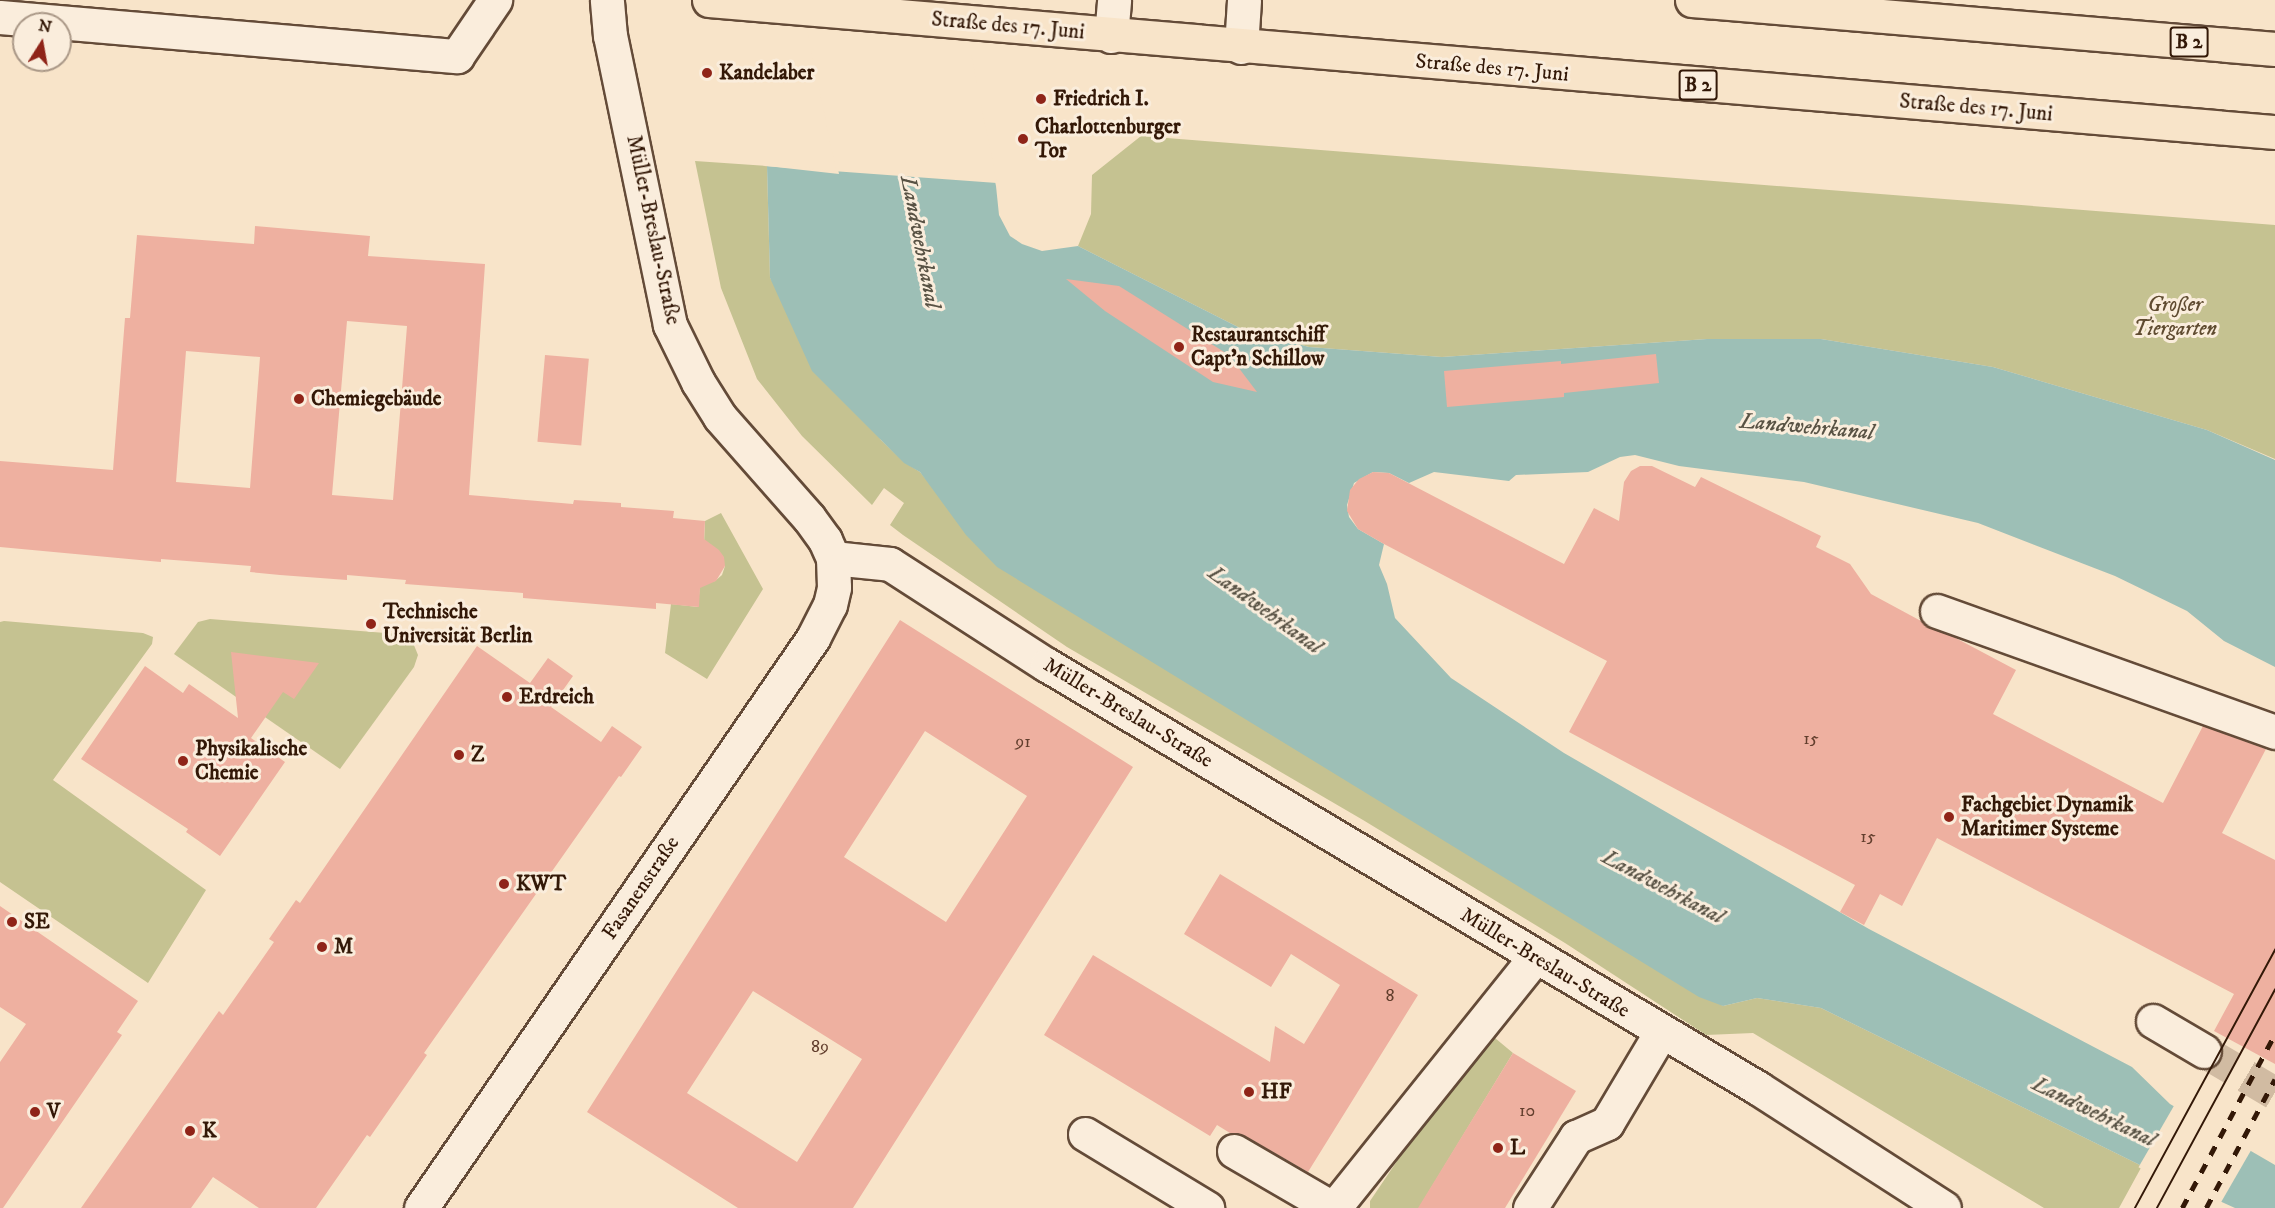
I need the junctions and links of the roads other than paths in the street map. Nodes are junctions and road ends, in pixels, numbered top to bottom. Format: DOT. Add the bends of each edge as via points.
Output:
graph roads {
  1 [pos="495,0"];
  2 [pos="607,0"];
  3 [pos="709,0"];
  4 [pos="1114,0"];
  5 [pos="1244,0"];
  6 [pos="1692,0"];
  7 [pos="718,1"];
  8 [pos="0,17"];
  9 [pos="1111,36"];
  10 [pos="1241,47"];
  11 [pos="2275,49"];
  12 [pos="2275,132"];
  13 [pos="833,558"];
  14 [pos="1937,611"];
  15 [pos="2275,732"];
  16 [pos="1535,957"];
  17 [pos="2153,1021"];
  18 [pos="1661,1032"];
  19 [pos="2204,1051"];
  20 [pos="1085,1134"];
  21 [pos="1234,1151"];
  22 [pos="421,1208"];
  23 [pos="1207,1208"];
  24 [pos="1333,1208"];
  25 [pos="1530,1208"];
  26 [pos="1944,1208"];
  1 -- 8 [label="street" via="457,56"];
  2 -- 13 [label="street, Müller-Breslau-Straße" via="610,36 670,325 720,417 809,518"];
  3 -- 7 [label="main road, Straße des 17. Juni / B 2"];
  4 -- 9 [label="street"];
  5 -- 10 [label="street"];
  6 -- 11 [label="main road, B 2"];
  7 -- 9 [label="main road, Straße des 17. Juni / B 2"];
  9 -- 10 [label="main road, Straße des 17. Juni / B 2"];
  10 -- 12 [label="main road, Straße des 17. Juni / B 2"];
  13 -- 16 [label="street, Müller-Breslau-Straße" via="890,564 1047,665"];
  13 -- 22 [label="street, Fasanenstraße" via="834,587 822,625"];
  14 -- 15 [label="street"];
  16 -- 18 [label="street, Müller-Breslau-Straße"];
  16 -- 24 [label="street"];
  17 -- 19 [label="street"];
  18 -- 25 [label="street" via="1607,1123 1576,1137"];
  18 -- 26 [label="street, Müller-Breslau-Straße" via="1758,1088"];
  20 -- 23 [label="street"];
  21 -- 24 [label="street"];
}
